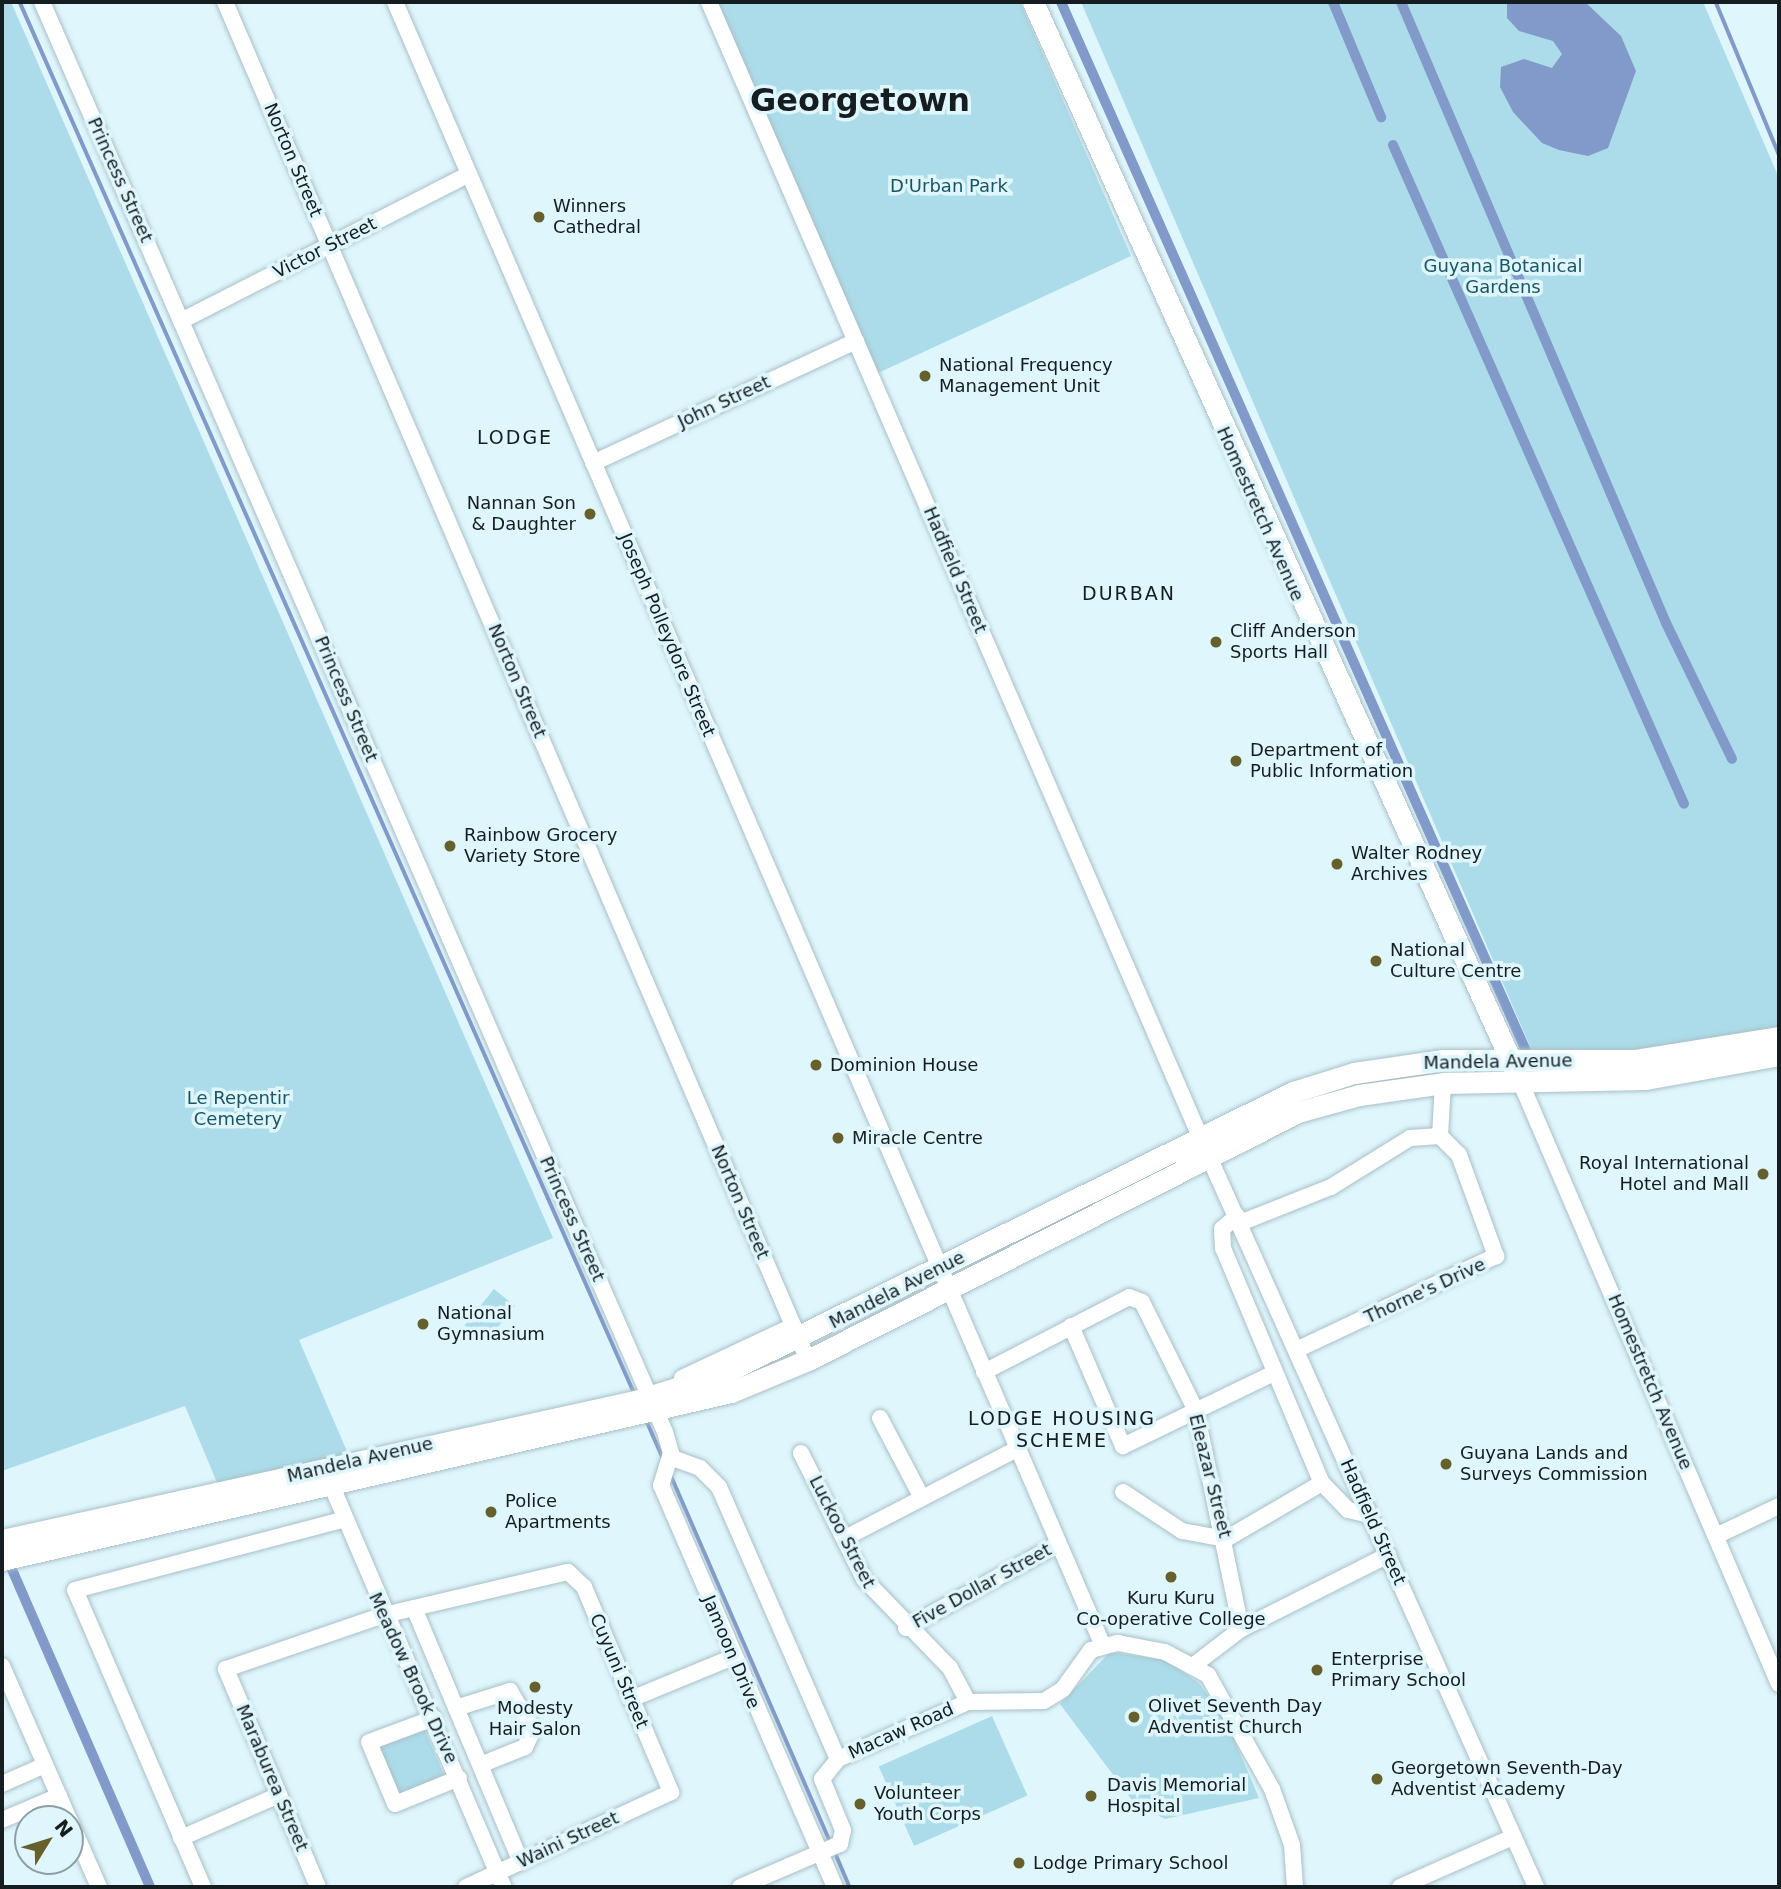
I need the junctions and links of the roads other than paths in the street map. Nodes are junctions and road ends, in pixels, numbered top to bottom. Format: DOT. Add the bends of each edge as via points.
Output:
graph roads {
  1 [pos="42,2"];
  2 [pos="225,2"];
  3 [pos="395,2"];
  4 [pos="709,2"];
  5 [pos="1033,2"];
  6 [pos="469,174"];
  7 [pos="330,245"];
  8 [pos="181,321"];
  9 [pos="856,341"];
  10 [pos="593,464"];
  11 [pos="1779,1037"];
  12 [pos="1779,1055"];
  13 [pos="1511,1061"];
  14 [pos="1520,1082"];
  15 [pos="1443,1083"];
  16 [pos="1440,1136"];
  17 [pos="1205,1147"];
  18 [pos="1238,1220"];
  19 [pos="943,1278"];
  20 [pos="1071,1326"];
  21 [pos="796,1333"];
  22 [pos="1296,1350"];
  23 [pos="808,1360"];
  24 [pos="984,1372"];
  25 [pos="1274,1373"];
  26 [pos="646,1405"];
  27 [pos="1196,1411"];
  28 [pos="880,1418"];
  29 [pos="1017,1449"];
  30 [pos="801,1453"];
  31 [pos="669,1459"];
  32 [pos="327,1477"];
  33 [pos="1322,1483"];
  34 [pos="1123,1492"];
  35 [pos="922,1498"];
  36 [pos="1779,1506"];
  37 [pos="1370,1515"];
  38 [pos="341,1520"];
  39 [pos="1716,1536"];
  40 [pos="847,1537"];
  41 [pos="1226,1539"];
  42 [pos="1059,1544"];
  43 [pos="6,1549"];
  44 [pos="1388,1555"];
  45 [pos="414,1608"];
  46 [pos="384,1615"];
  47 [pos="906,1628"];
  48 [pos="1241,1629"];
  49 [pos="1102,1644"];
  50 [pos="733,1657"];
  51 [pos="1194,1665"];
  52 [pos="3,1670"];
  53 [pos="1779,1684"];
  54 [pos="631,1699"];
  55 [pos="968,1702"];
  56 [pos="456,1708"];
  57 [pos="434,1718"];
  58 [pos="838,1759"];
  59 [pos="45,1765"];
  60 [pos="480,1765"];
  61 [pos="459,1778"];
  62 [pos="2,1784"];
  63 [pos="671,1792"];
  64 [pos="59,1796"];
  65 [pos="279,1796"];
  66 [pos="63,1805"];
  67 [pos="2,1820"];
  68 [pos="1513,1837"];
  69 [pos="181,1838"];
  70 [pos="829,1848"];
  71 [pos="84,1855"];
  72 [pos="521,1862"];
  73 [pos="501,1880"];
  74 [pos="828,1885"];
  75 [pos="1405,1886"];
  76 [pos="98,1887"];
  77 [pos="203,1887"];
  78 [pos="318,1887"];
  79 [pos="466,1887"];
  80 [pos="740,1887"];
  81 [pos="1295,1887"];
  82 [pos="1535,1887"];
  1 -- 8 [label="street, Princess Street"];
  2 -- 7 [label="street, Norton Street"];
  3 -- 6 [label="street, Joseph Polleydore Street"];
  4 -- 9 [label="street, Hadfield Street"];
  5 -- 13 [label="main road, Homestretch Avenue"];
  6 -- 7 [label="street, Victor Street"];
  6 -- 10 [label="street, Joseph Polleydore Street"];
  7 -- 8 [label="street, Victor Street"];
  7 -- 21 [label="street, Norton Street"];
  8 -- 26 [label="street, Princess Street"];
  9 -- 10 [label="street, John Street"];
  9 -- 17 [label="street, Hadfield Street"];
  10 -- 19 [label="street, Joseph Polleydore Street"];
  11 -- 13 [label="main road, Mandela Avenue" via="1635,1060"];
  12 -- 14 [label="main road, Mandela Avenue" via="1645,1079"];
  13 -- 14 [label="main road, Homestretch Avenue"];
  13 -- 17 [label="main road, Mandela Avenue" via="1443,1060 1354,1073 1293,1093"];
  14 -- 15 [label="main road, Mandela Avenue"];
  14 -- 39 [label="street, Homestretch Avenue"];
  15 -- 16 [label="street"];
  15 -- 17 [label="main road, Mandela Avenue" via="1359,1095"];
  16 -- 18 [label="street" via="1410,1138 1331,1187"];
  16 -- 22 [label="street, Thorne's Drive" via="1459,1155 1496,1256"];
  17 -- 18 [label="street, Hadfield Street"];
  17 -- 19 [label="main road, Mandela Avenue"];
  18 -- 22 [label="street, Hadfield Street"];
  18 -- 25 [label="street" via="1223,1229 1223,1248"];
  19 -- 21 [label="main road, Mandela Avenue"];
  19 -- 23 [label="main road, Mandela Avenue"];
  19 -- 24 [label="street, Joseph Polleydore Street"];
  20 -- 24 [label="street, Eleazar Street"];
  20 -- 27 [label="street, Eleazar Street" via="1129,1297 1139,1299"];
  20 -- 27 [label="street" via="1123,1446"];
  21 -- 23 [label="street, Norton Street"];
  21 -- 26 [label="main road, Mandela Avenue"];
  22 -- 37 [label="street, Hadfield Street"];
  23 -- 26 [label="main road, Mandela Avenue"];
  24 -- 29 [label="street, Joseph Polleydore Street"];
  25 -- 27 [label="street"];
  25 -- 33 [label="street"];
  26 -- 31 [label="street"];
  26 -- 32 [label="main road, Mandela Avenue"];
  27 -- 41 [label="street, Eleazar Street"];
  28 -- 35 [label="street"];
  29 -- 35 [label="street"];
  29 -- 42 [label="street, Joseph Polleydore Street"];
  30 -- 40 [label="street, Luckoo Street"];
  31 -- 50 [label="street, Jamoon Drive" via="660,1478"];
  31 -- 58 [label="street" via="700,1468 719,1487"];
  32 -- 38 [label="street, Meadow Brook Drive"];
  32 -- 43 [label="main road, Mandela Avenue"];
  33 -- 37 [label="street" via="1348,1510"];
  33 -- 41 [label="street"];
  34 -- 41 [label="street" via="1182,1531"];
  35 -- 40 [label="street"];
  36 -- 39 [label="street"];
  37 -- 44 [label="street, Hadfield Street"];
  38 -- 46 [label="street, Meadow Brook Drive"];
  38 -- 69 [label="street" via="75,1590"];
  39 -- 53 [label="street, Homestretch Avenue"];
  40 -- 47 [label="street, Luckoo Street" via="864,1579"];
  41 -- 48 [label="street, Eleazar Street"];
  42 -- 47 [label="street, Five Dollar Street"];
  42 -- 49 [label="street, Joseph Polleydore Street"];
  44 -- 48 [label="street"];
  44 -- 68 [label="street, Hadfield Street"];
  45 -- 46 [label="street"];
  45 -- 54 [label="street, Cuyuni Street" via="550,1573 577,1577"];
  45 -- 56 [label="street"];
  46 -- 57 [label="street, Meadow Brook Drive"];
  46 -- 65 [label="street, Maraburea Street" via="226,1669"];
  47 -- 55 [label="street, Luckoo Street" via="945,1662"];
  48 -- 51 [label="street"];
  49 -- 51 [label="street" via="1138,1644"];
  49 -- 55 [label="street, Macaw Road" via="1044,1701"];
  50 -- 54 [label="street"];
  50 -- 70 [label="street, Jamoon Drive"];
  51 -- 81 [label="street" via="1208,1675 1272,1789 1294,1853"];
  52 -- 59 [label="street"];
  54 -- 63 [label="street, Cuyuni Street"];
  55 -- 58 [label="street, Macaw Road"];
  56 -- 60 [label="street"];
  56 -- 60 [label="street" via="504,1691 517,1696 526,1713 535,1735 529,1744"];
  57 -- 61 [label="street, Meadow Brook Drive"];
  57 -- 61 [label="street" via="369,1742 395,1804"];
  58 -- 70 [label="street, Macaw Road" via="822,1779 843,1829"];
  59 -- 62 [label="street"];
  59 -- 64 [label="street"];
  60 -- 72 [label="street"];
  61 -- 73 [label="street, Meadow Brook Drive"];
  63 -- 72 [label="street, Waini Street"];
  64 -- 66 [label="street"];
  64 -- 67 [label="street"];
  65 -- 69 [label="street"];
  65 -- 78 [label="street, Maraburea Street"];
  68 -- 75 [label="street"];
  68 -- 82 [label="street, Hadfield Street"];
  69 -- 77 [label="street"];
  70 -- 74 [label="street, Jamoon Drive"];
  70 -- 80 [label="street"];
  71 -- 76 [label="street"];
  72 -- 73 [label="street, Waini Street"];
  73 -- 79 [label="street, Waini Street"];
}
